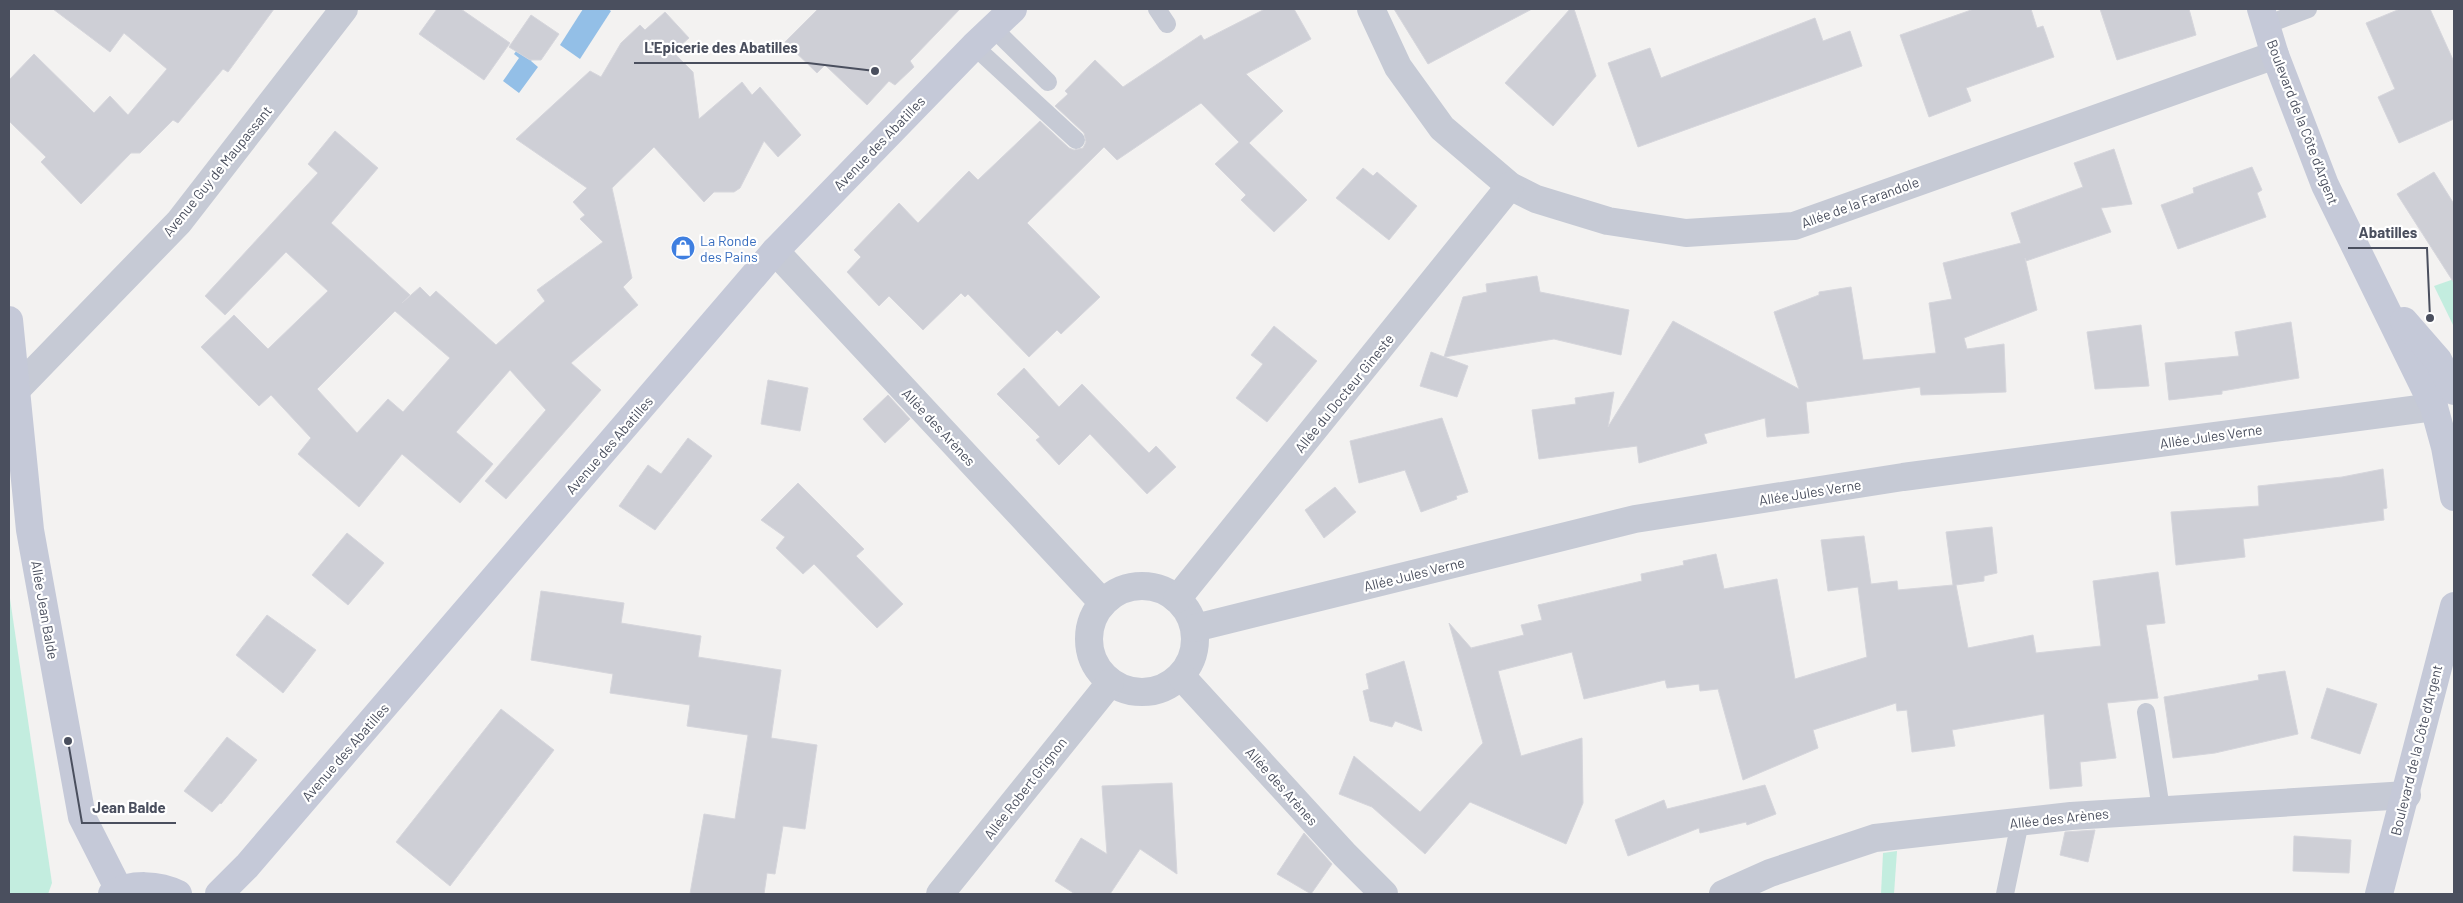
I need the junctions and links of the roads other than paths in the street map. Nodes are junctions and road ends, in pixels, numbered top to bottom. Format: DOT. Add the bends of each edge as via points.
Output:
graph roads {
  1 [pos="344,9"];
  2 [pos="1013,9"];
  3 [pos="1157,9"];
  4 [pos="1371,9"];
  5 [pos="2308,9"];
  6 [pos="2264,17"];
  7 [pos="1167,24"];
  8 [pos="984,37"];
  9 [pos="2275,55"];
  10 [pos="1048,82"];
  11 [pos="1076,140"];
  12 [pos="1510,186"];
  13 [pos="775,251"];
  14 [pos="9,320"];
  15 [pos="13,377"];
  16 [pos="2444,399"];
  17 [pos="2450,446"];
  18 [pos="2454,497"];
  19 [pos="1177,599"];
  20 [pos="1103,603"];
  21 [pos="2454,606"];
  22 [pos="1194,628"];
  23 [pos="2449,645"];
  24 [pos="1181,676"];
  25 [pos="1110,683"];
  26 [pos="2146,712"];
  27 [pos="2407,795"];
  28 [pos="2161,810"];
  29 [pos="2020,822"];
  30 [pos="115,892"];
  31 [pos="178,894"];
  32 [pos="220,894"];
  33 [pos="940,894"];
  34 [pos="1384,894"];
  35 [pos="1723,894"];
  36 [pos="2005,894"];
  37 [pos="2379,894"];
  1 -- 15 [label="street, Avenue Guy de Maupassant" via="179,222"];
  2 -- 8 [label="street, Avenue des Abatilles"];
  3 -- 7 [label="lane"];
  4 -- 12 [label="street, Allée de la Farandole" via="1398,67 1442,128"];
  5 -- 6 [label="lane"];
  6 -- 9 [label="street, Boulevard de la Côte d'Argent"];
  8 -- 10 [label="lane"];
  8 -- 11 [label="lane"];
  8 -- 13 [label="street, Avenue des Abatilles"];
  9 -- 12 [label="street, Allée de la Farandole" via="1794,226 1686,233 1608,221 1536,199"];
  9 -- 16 [label="street, Boulevard de la Côte d'Argent" via="2325,185 2374,288 2438,360"];
  12 -- 19 [label="street, Allée du Docteur Gineste"];
  13 -- 20 [label="street, Allée des Arènes"];
  13 -- 32 [label="street, Avenue des Abatilles" via="254,859"];
  14 -- 15 [label="street, Allée Jean Balde"];
  15 -- 30 [label="street, Allée Jean Balde" via="30,530 82,816"];
  16 -- 17 [label="street, Boulevard de la Côte d'Argent"];
  16 -- 22 [label="street, Allée Jules Verne" via="1903,477 1635,520"];
  17 -- 18 [label="street, Boulevard de la Côte d'Argent"];
  19 -- 20 [label="street" via="1163,590 1147,586 1131,587"];
  19 -- 22 [label="street" via="1188,612"];
  20 -- 25 [label="street" via="1093,618 1088,635 1090,653 1097,670"];
  21 -- 23 [label="street, Boulevard de la Côte d'Argent"];
  22 -- 24 [label="street" via="1191,662"];
  23 -- 27 [label="street, Boulevard de la Côte d'Argent"];
  24 -- 25 [label="street" via="1169,686 1139,693"];
  24 -- 34 [label="street, Allée des Arènes" via="1344,855"];
  25 -- 33 [label="street, Allée Robert Grignon"];
  26 -- 28 [label="lane"];
  27 -- 28 [label="street, Allée des Arènes"];
  27 -- 37 [label="street, Boulevard de la Côte d'Argent"];
  28 -- 29 [label="street, Allée des Arènes"];
  29 -- 35 [label="street, Allée des Arènes" via="1875,838 1770,873"];
  29 -- 36 [label="lane"];
  30 -- 31 [label="street" via="155,887"];
}
